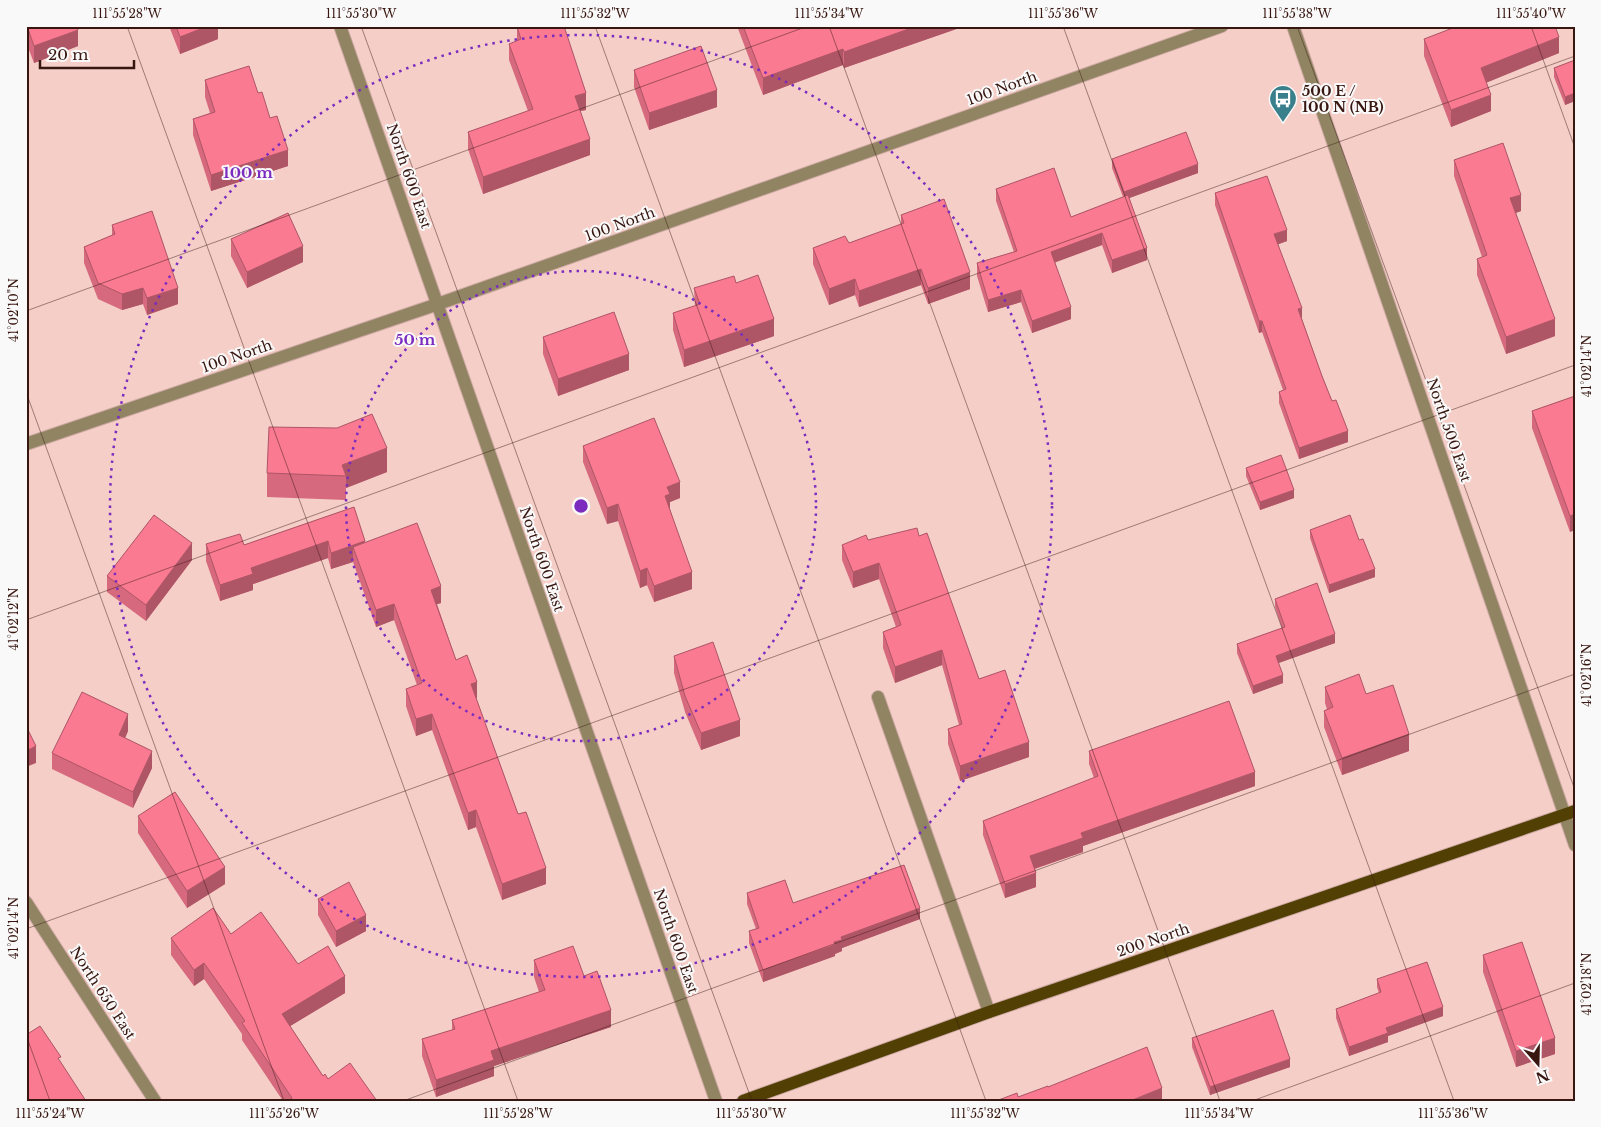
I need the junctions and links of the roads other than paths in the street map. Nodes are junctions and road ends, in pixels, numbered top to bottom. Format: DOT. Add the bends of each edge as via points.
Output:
graph roads {
  1 [pos="340,26"];
  2 [pos="1222,26"];
  3 [pos="1293,26"];
  4 [pos="438,304"];
  5 [pos="26,444"];
  6 [pos="878,697"];
  7 [pos="1570,813"];
  8 [pos="1575,845"];
  9 [pos="26,902"];
  10 [pos="989,1012"];
  11 [pos="155,1101"];
  12 [pos="716,1101"];
  13 [pos="743,1101"];
  1 -- 4 [label="street, North 600 East"];
  2 -- 4 [label="street, 100 North"];
  3 -- 7 [label="street, North 500 East"];
  4 -- 5 [label="street, 100 North"];
  4 -- 12 [label="street, North 600 East"];
  6 -- 10 [label="street"];
  7 -- 8 [label="street, North 500 East"];
  7 -- 10 [label="main road, 200 North"];
  9 -- 11 [label="street, North 650 East"];
  10 -- 13 [label="main road, 200 North"];
}
